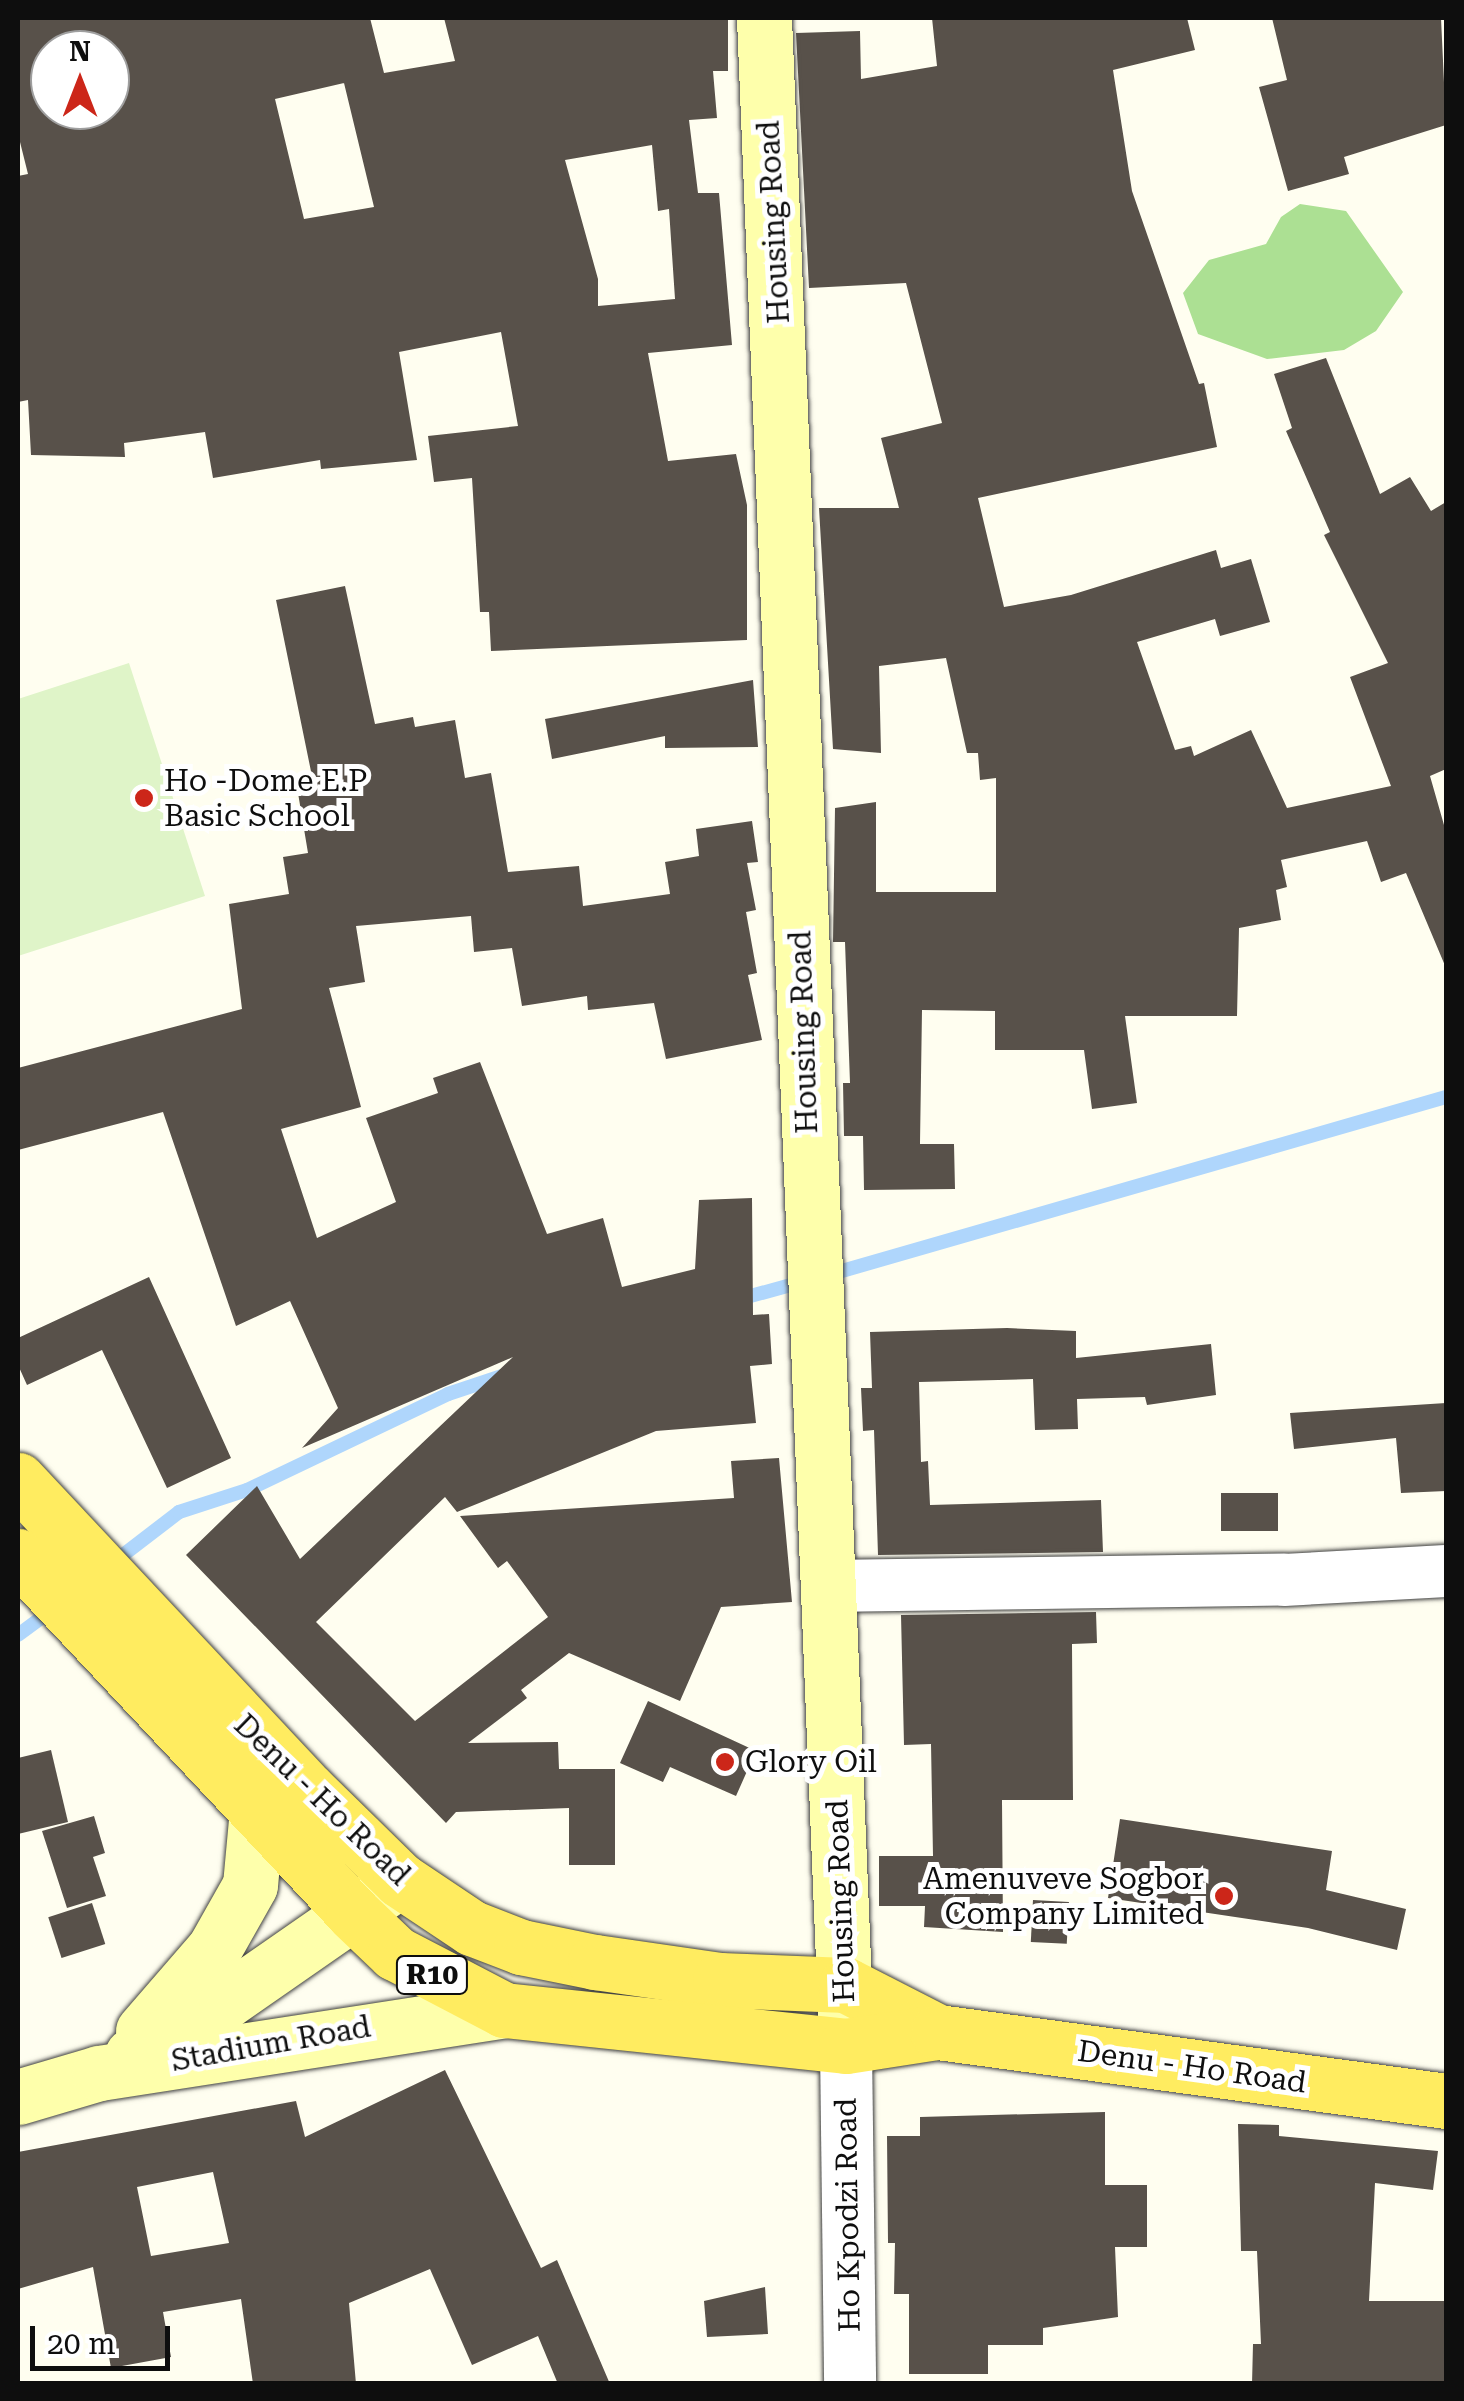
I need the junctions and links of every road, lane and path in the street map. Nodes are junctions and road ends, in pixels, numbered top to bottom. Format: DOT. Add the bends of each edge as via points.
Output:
graph roads {
  1 [pos="764,18"];
  2 [pos="18,1480"];
  3 [pos="18,1556"];
  4 [pos="1446,1571"];
  5 [pos="827,1586"];
  6 [pos="257,1810"];
  7 [pos="400,1880"];
  8 [pos="353,1913"];
  9 [pos="846,1985"];
  10 [pos="504,2010"];
  11 [pos="938,2032"];
  12 [pos="846,2046"];
  13 [pos="99,2074"];
  14 [pos="18,2097"];
  15 [pos="1446,2101"];
  16 [pos="850,2384"];
  1 -- 5 [label="street, Housing Road"];
  2 -- 7 [label="main road, Denu - Ho Road / R10"];
  3 -- 6 [label="main road, Denu - Ho Road / R10"];
  4 -- 5 [label="street" via="1284,1580"];
  5 -- 9 [label="street, Housing Road"];
  6 -- 8 [label="main road, Denu - Ho Road / R10"];
  6 -- 13 [label="street, Stadium Road" via="250,1885 214,1949"];
  7 -- 8 [label="street, Stadium Road"];
  7 -- 9 [label="main road, Denu - Ho Road / R10" via="472,1928 521,1947 720,1980"];
  8 -- 10 [label="main road, Denu - Ho Road / R10" via="395,1952"];
  8 -- 13 [label="street, Stadium Road" via="226,2001"];
  9 -- 11 [label="main road, Denu - Ho Road / R10"];
  9 -- 12 [label="street, Housing Road"];
  10 -- 12 [label="main road, Denu - Ho Road / R10"];
  10 -- 13 [label="street, Stadium Road"];
  11 -- 12 [label="main road, Denu - Ho Road / R10"];
  11 -- 15 [label="main road, Denu - Ho Road / R10"];
  12 -- 16 [label="street, Ho Kpodzi Road"];
  13 -- 14 [label="street, Stadium Road"];
}
